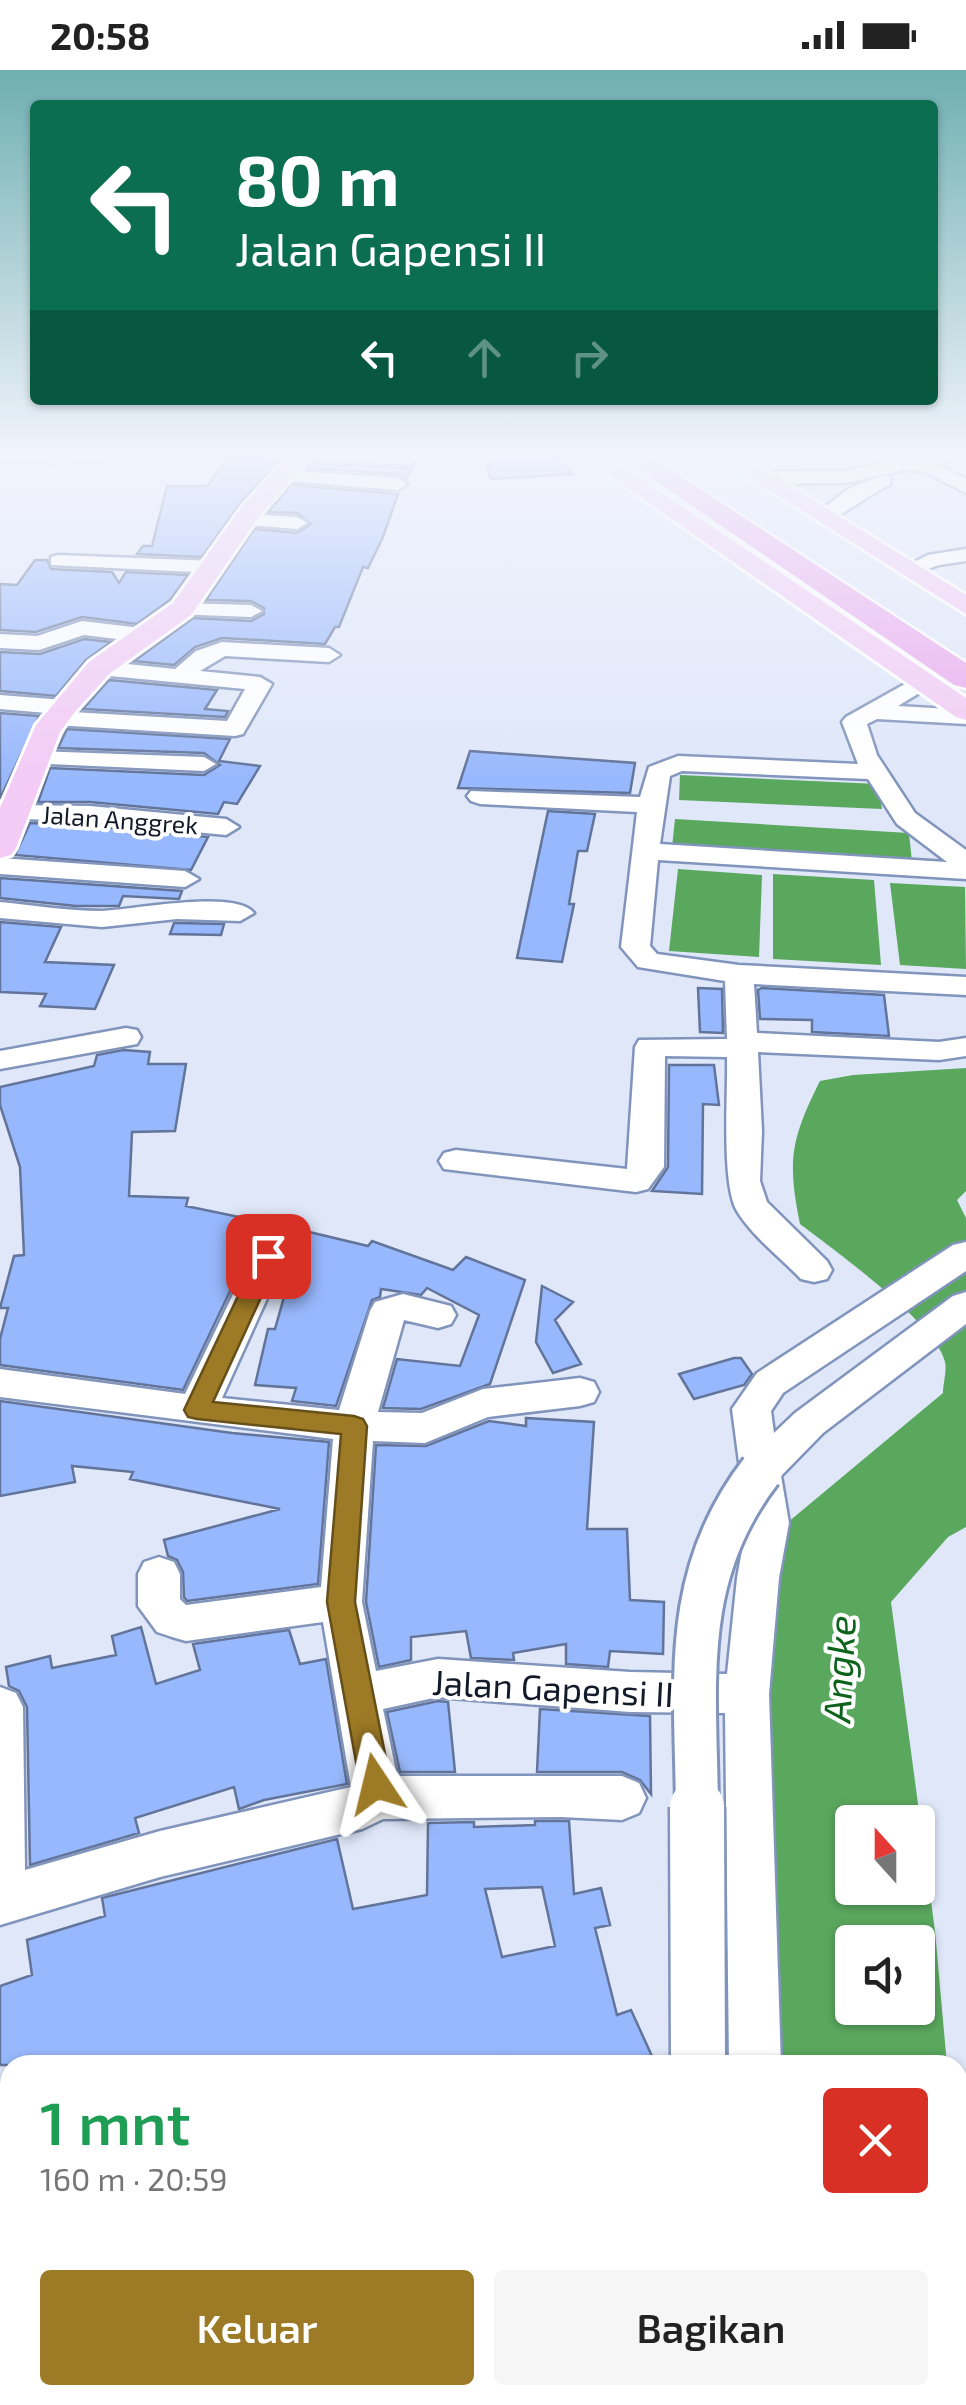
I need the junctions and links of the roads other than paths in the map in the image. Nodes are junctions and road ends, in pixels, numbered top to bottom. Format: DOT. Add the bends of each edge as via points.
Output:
graph roads {
  1 [pos="83,562"];
  2 [pos="219,562"];
  3 [pos="746,562"];
  4 [pos="792,562"];
  5 [pos="833,562"];
  6 [pos="896,562"];
  7 [pos="928,562"];
  8 [pos="216,567"];
  9 [pos="909,570"];
  10 [pos="966,606"];
  11 [pos="182,609"];
  12 [pos="251,611"];
  13 [pos="148,636"];
  14 [pos="0,641"];
  15 [pos="966,650"];
  16 [pos="329,655"];
  17 [pos="99,668"];
  18 [pos="180,676"];
  19 [pos="966,678"];
  20 [pos="921,682"];
  21 [pos="0,702"];
  22 [pos="870,711"];
  23 [pos="59,712"];
  24 [pos="966,714"];
  25 [pos="36,758"];
  26 [pos="204,764"];
  27 [pos="878,772"];
  28 [pos="480,796"];
  29 [pos="651,805"];
  30 [pos="7,826"];
  31 [pos="226,827"];
  32 [pos="148,842"];
  33 [pos="646,850"];
  34 [pos="966,863"];
  35 [pos="0,866"];
  36 [pos="966,871"];
  37 [pos="185,879"];
  38 [pos="0,910"];
  39 [pos="240,913"];
  40 [pos="738,974"];
  41 [pos="962,986"];
  42 [pos="966,1017"];
  43 [pos="126,1037"];
  44 [pos="743,1045"];
  45 [pos="966,1047"];
  46 [pos="0,1060"];
  47 [pos="456,1161"];
  48 [pos="280,1230"];
  49 [pos="966,1254"];
  50 [pos="814,1270"];
  51 [pos="966,1305"];
  52 [pos="438,1315"];
  53 [pos="0,1383"];
  54 [pos="580,1392"];
  55 [pos="197,1410"];
  56 [pos="354,1426"];
  57 [pos="159,1574"];
  58 [pos="341,1602"];
  59 [pos="360,1694"];
  60 [pos="748,1694"];
  61 [pos="0,1707"];
  62 [pos="374,1798"];
  63 [pos="622,1798"];
  64 [pos="0,1901"];
  65 [pos="698,2055"];
  66 [pos="756,2055"];
  1 -- 8 [label="street"];
  2 -- 8 [label="main road"];
  3 -- 20 [label="main road"];
  4 -- 19 [label="highway"];
  5 -- 15 [label="highway"];
  6 -- 9 [label="main road"];
  7 -- 9 [label="street"];
  8 -- 11 [label="main road"];
  9 -- 10 [label="main road"];
  11 -- 12 [label="street"];
  11 -- 13 [label="main road"];
  13 -- 14 [label="street" via="82,628 39,644"];
  13 -- 17 [label="main road"];
  16 -- 18 [label="street" via="222,648"];
  17 -- 18 [label="street"];
  17 -- 23 [label="main road"];
  18 -- 23 [label="street" via="260,683 238,728"];
  20 -- 22 [label="street"];
  20 -- 24 [label="main road"];
  21 -- 23 [label="street"];
  22 -- 24 [label="street"];
  22 -- 27 [label="street" via="854,722"];
  23 -- 25 [label="main road"];
  25 -- 26 [label="street"];
  25 -- 30 [label="main road"];
  27 -- 29 [label="street" via="678,764 658,772"];
  27 -- 34 [label="street" via="906,818"];
  28 -- 29 [label="street"];
  29 -- 33 [label="street"];
  30 -- 31 [label="street, Jalan Anggrek" via="90,814"];
  30 -- 32 [label="street"];
  33 -- 36 [label="street"];
  33 -- 40 [label="street" via="638,954 671,966"];
  35 -- 37 [label="street"];
  38 -- 39 [label="street" via="102,919"];
  40 -- 41 [label="street"];
  40 -- 44 [label="street"];
  41 -- 42 [label="street"];
  43 -- 46 [label="street"];
  44 -- 45 [label="street"];
  44 -- 47 [label="street" via="650,1047 647,1168 636,1182"];
  44 -- 50 [label="street" via="743,1181 752,1207"];
  48 -- 55 [label="street"];
  49 -- 60 [label="street" via="770,1383 752,1409 768,1522"];
  51 -- 65 [label="street, bridge" via="809,1422 740,1498 709,1561 694,1678"];
  52 -- 56 [label="street" via="402,1306 388,1310"];
  53 -- 55 [label="street"];
  54 -- 56 [label="street" via="483,1403 424,1428"];
  55 -- 56 [label="street"];
  56 -- 58 [label="street"];
  57 -- 58 [label="street" via="159,1606 186,1623"];
  58 -- 59 [label="street"];
  59 -- 60 [label="street, Jalan Gapensi II" via="438,1678"];
  59 -- 62 [label="street"];
  60 -- 66 [label="street"];
  61 -- 64 [label="street"];
  62 -- 63 [label="street"];
  62 -- 64 [label="street" via="362,1807 160,1854"];
}
